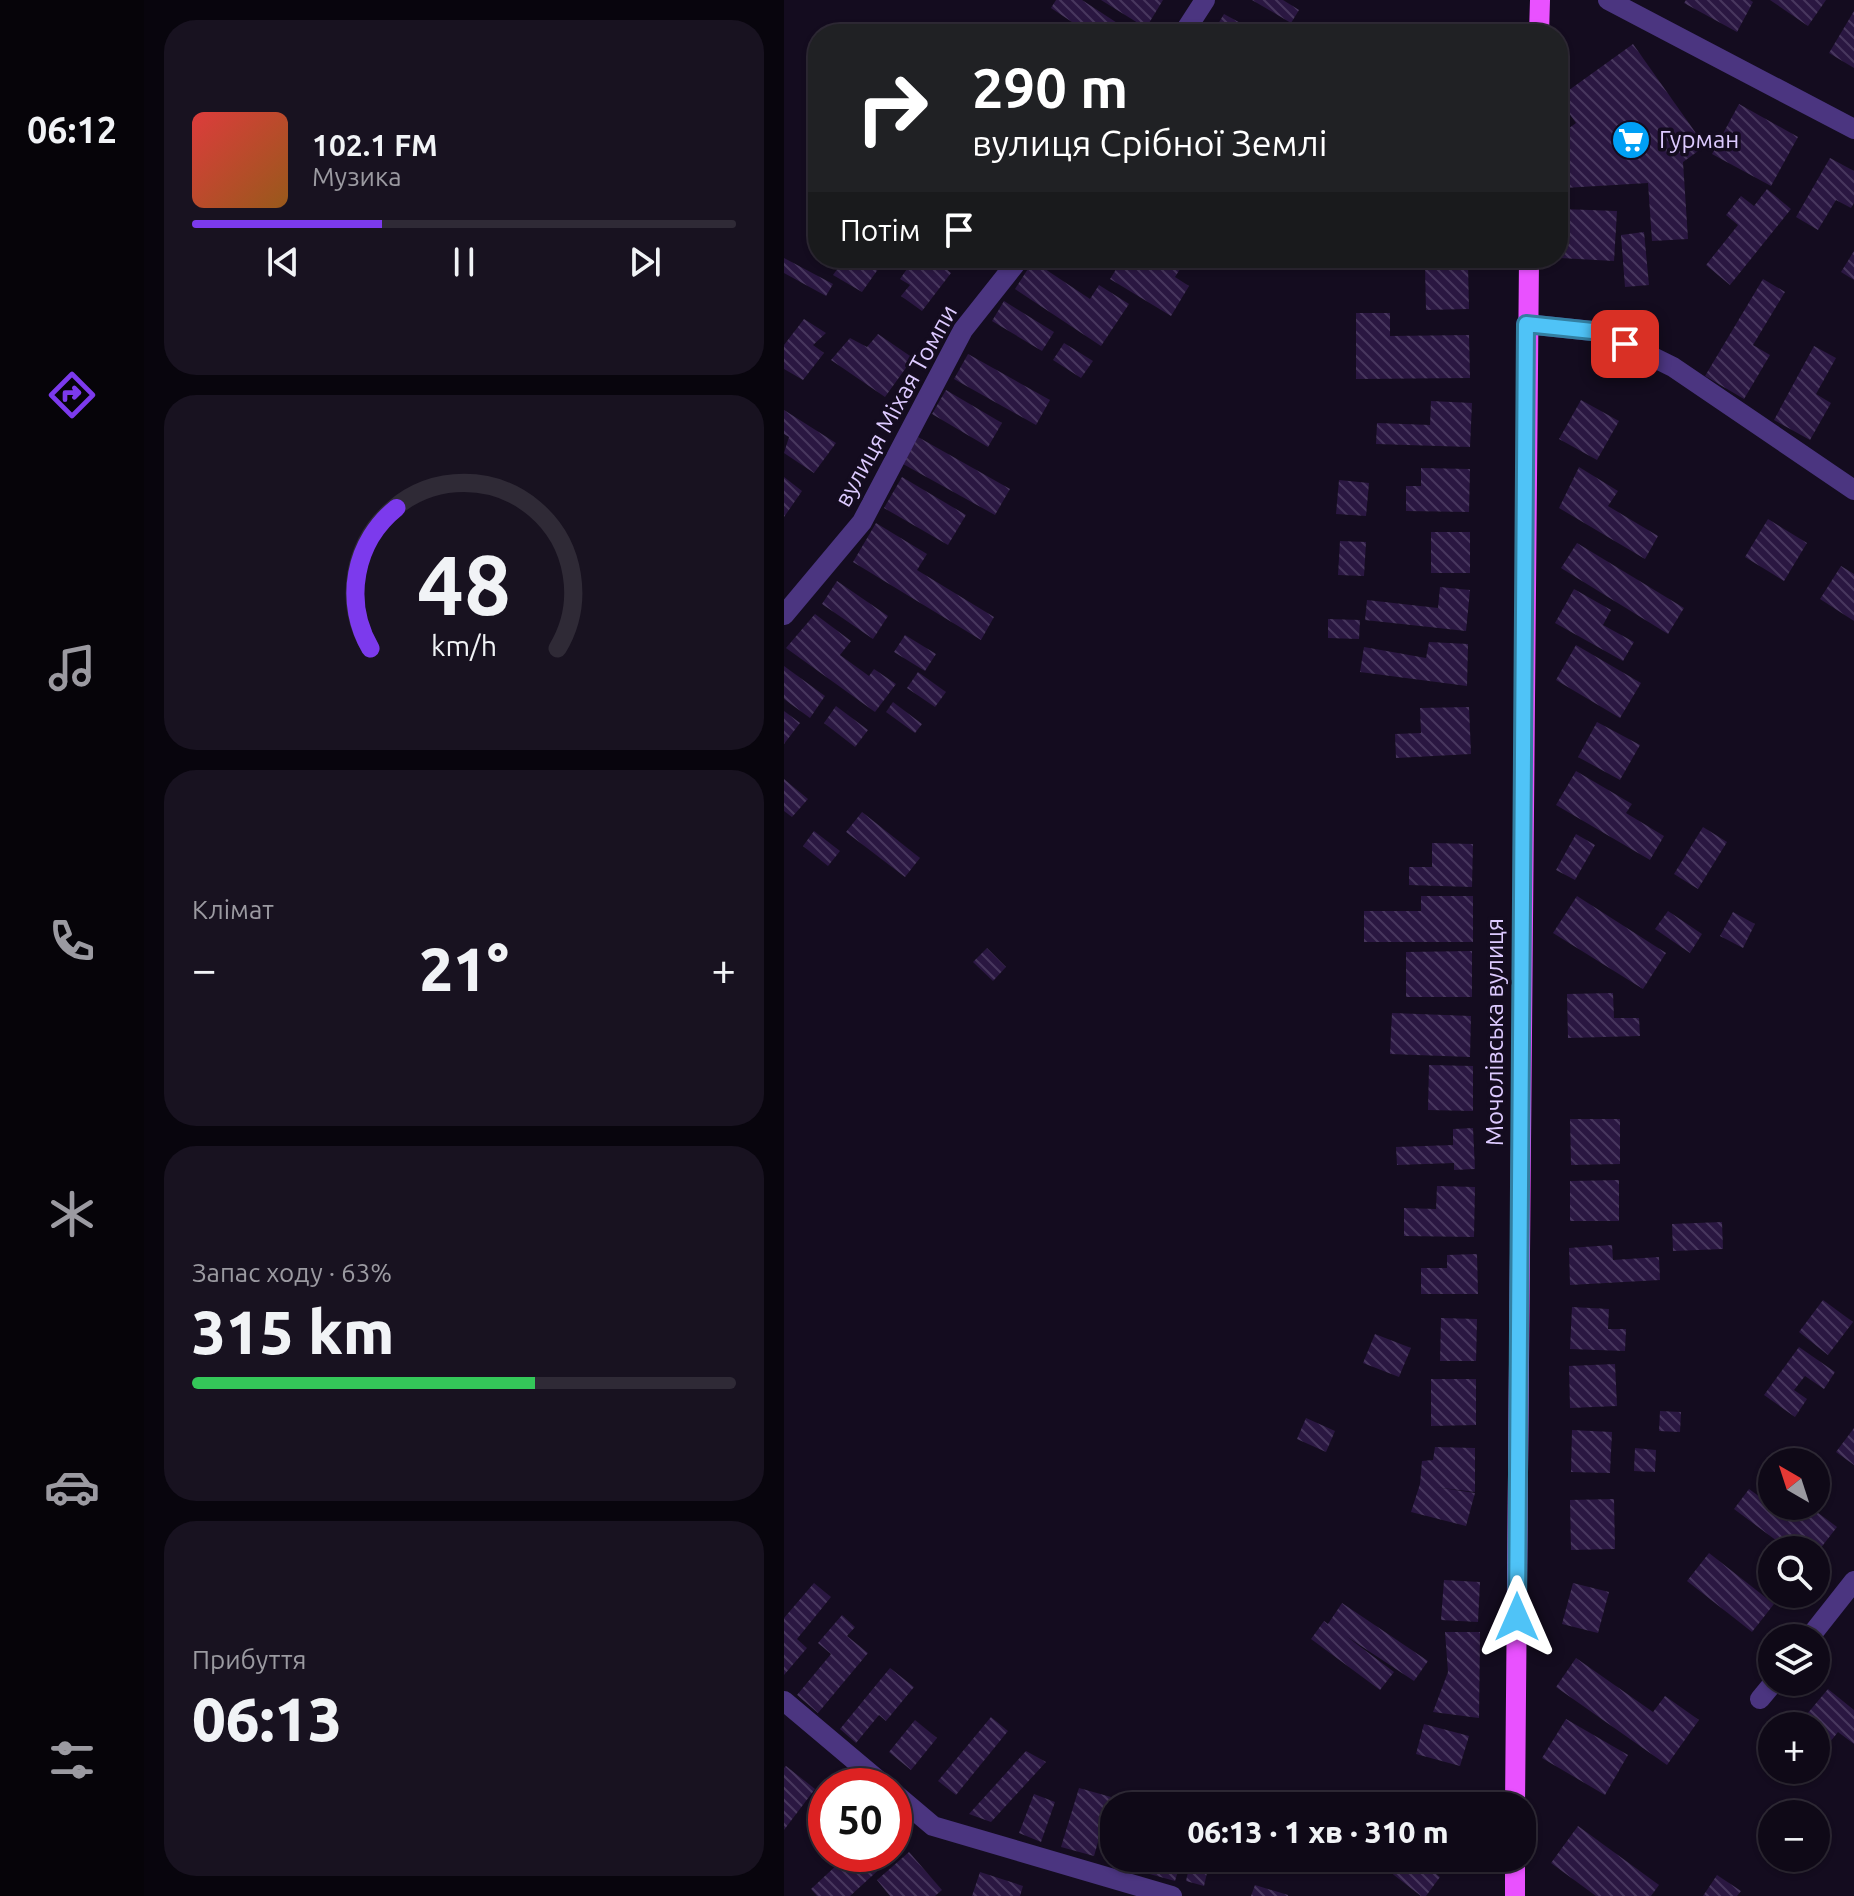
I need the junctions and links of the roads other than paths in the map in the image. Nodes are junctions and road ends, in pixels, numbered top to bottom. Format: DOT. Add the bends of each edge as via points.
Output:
graph roads {
  1 [pos="1205,0"];
  2 [pos="1540,0"];
  3 [pos="1608,0"];
  4 [pos="1189,24"];
  5 [pos="1539,24"];
  6 [pos="1854,129"];
  7 [pos="1012,268"];
  8 [pos="1529,268"];
  9 [pos="1526,324"];
  10 [pos="1854,490"];
  11 [pos="784,615"];
  12 [pos="1854,1581"];
  13 [pos="1820,1624"];
  14 [pos="1762,1696"];
  15 [pos="1760,1699"];
  16 [pos="784,1701"];
  17 [pos="864,1768"];
  18 [pos="1515,1792"];
  19 [pos="912,1808"];
  20 [pos="1515,1872"];
  21 [pos="1172,1896"];
  22 [pos="1515,1896"];
  1 -- 4 [label="street"];
  2 -- 5 [label="main road"];
  3 -- 6 [label="street"];
  7 -- 11 [label="street, вулиця Міхая Томпи" via="963,330 862,522"];
  8 -- 9 [label="main road, Мочолівська вулиця"];
  9 -- 10 [label="street" via="1602,332 1673,367"];
  9 -- 18 [label="main road, Мочолівська вулиця"];
  12 -- 13 [label="street"];
  14 -- 15 [label="street"];
  16 -- 17 [label="street"];
  19 -- 21 [label="street" via="933,1826"];
  20 -- 22 [label="main road"];
}
